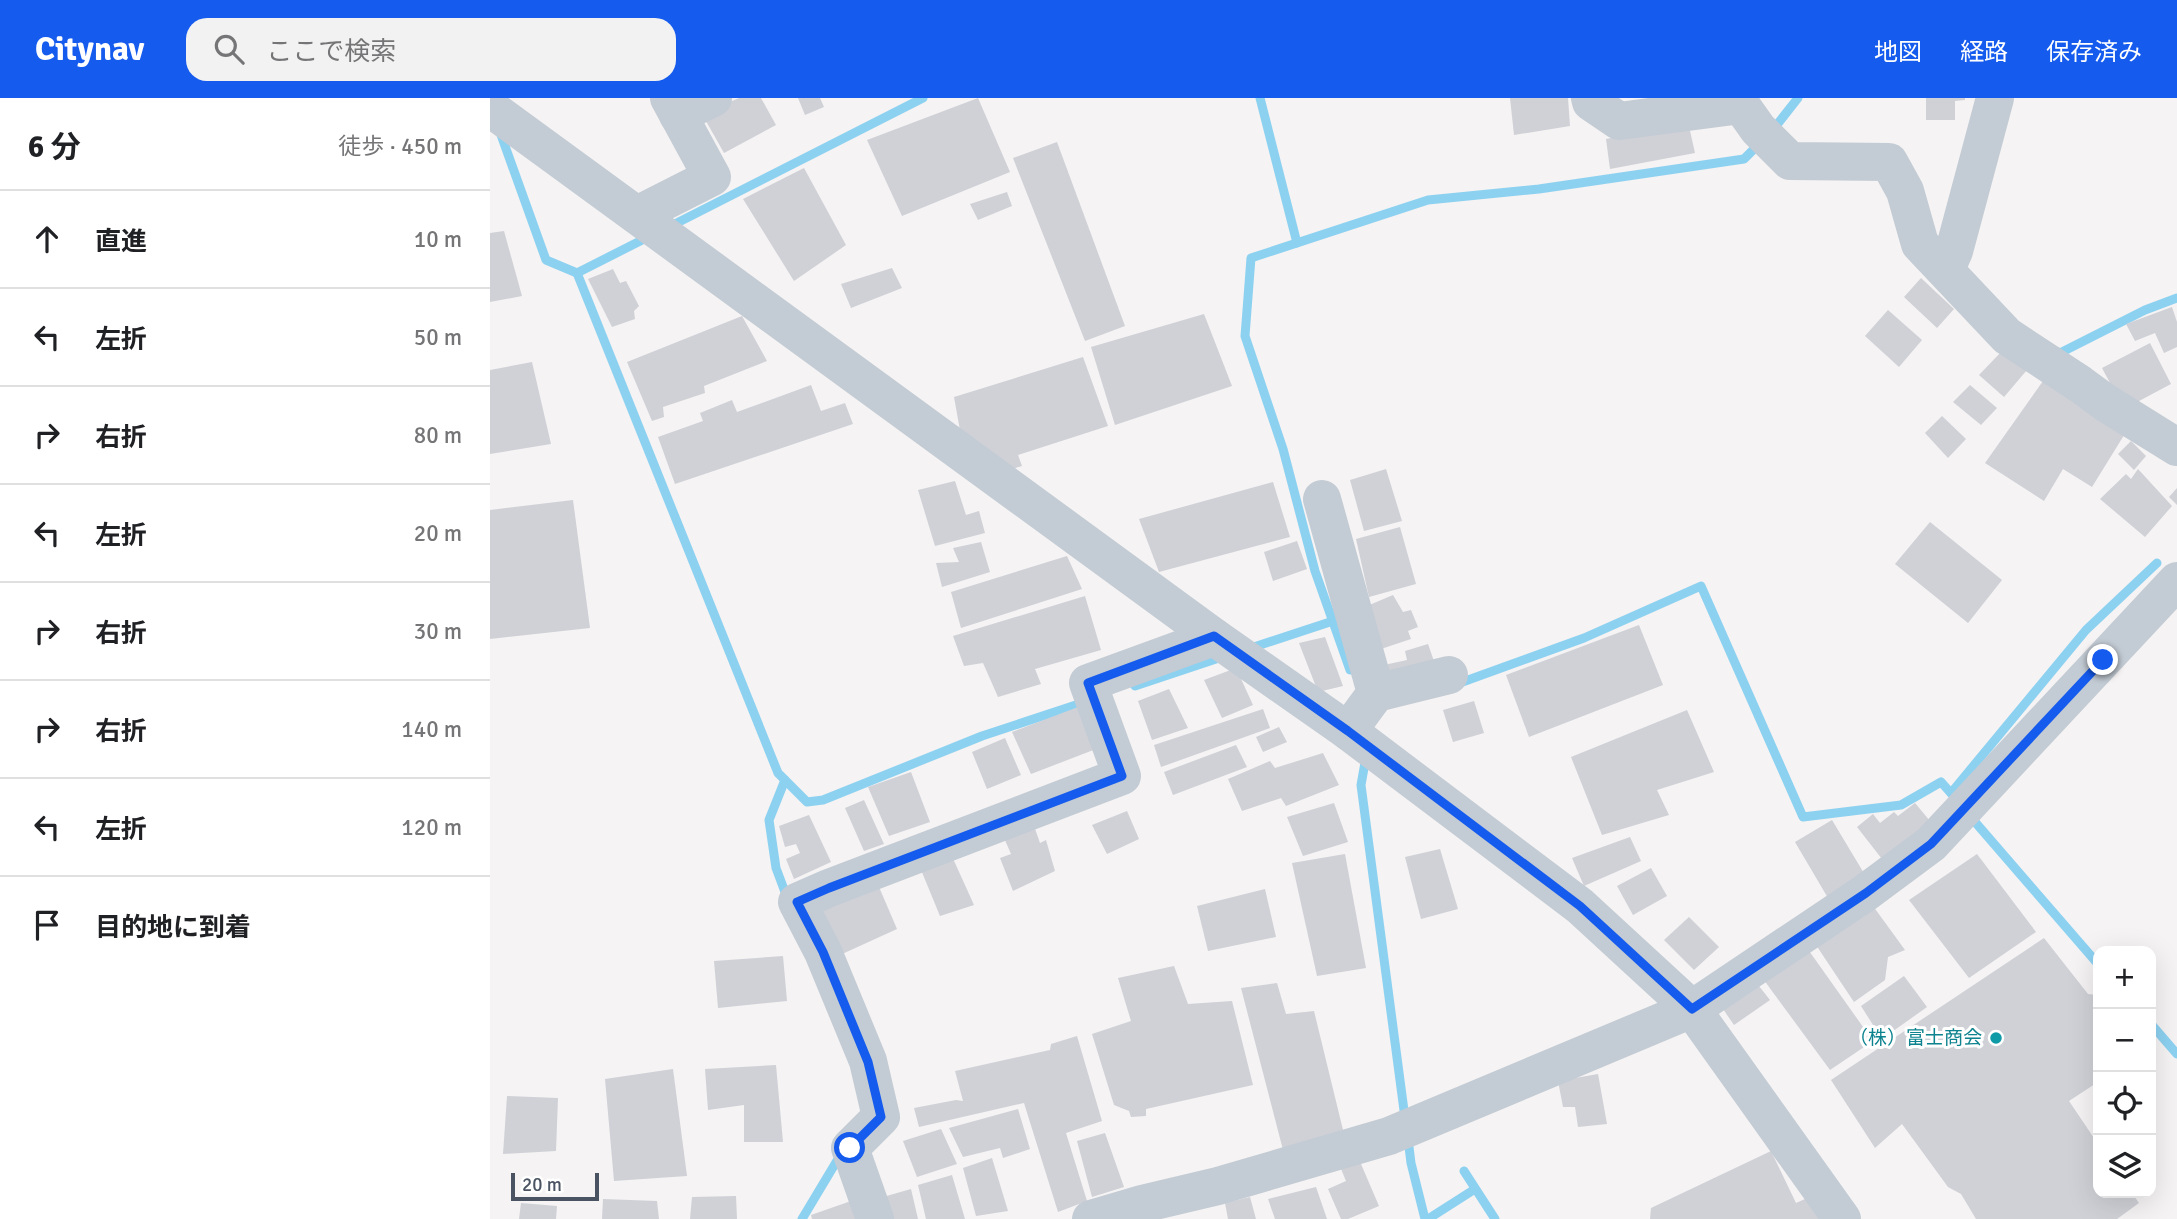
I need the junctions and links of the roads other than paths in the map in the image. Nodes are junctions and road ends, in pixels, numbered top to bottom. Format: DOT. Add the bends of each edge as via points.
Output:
graph roads {
  1 [pos="713,98"];
  2 [pos="1590,98"];
  3 [pos="1995,98"];
  4 [pos="673,107"];
  5 [pos="499,114"];
  6 [pos="653,227"];
  7 [pos="1950,260"];
  8 [pos="2177,447"];
  9 [pos="1322,499"];
  10 [pos="2177,581"];
  11 [pos="1214,636"];
  12 [pos="1449,674"];
  13 [pos="1365,722"];
  14 [pos="1692,1009"];
  15 [pos="875,1219"];
  16 [pos="1091,1219"];
  17 [pos="1842,1219"];
  1 -- 4 [label="street"];
  2 -- 7 [label="street" via="1619,121 1741,105 1790,162 1889,162 1905,191 1920,244"];
  3 -- 7 [label="street"];
  4 -- 6 [label="street" via="712,177"];
  5 -- 6 [label="street"];
  6 -- 11 [label="street"];
  7 -- 8 [label="street" via="2007,336"];
  9 -- 13 [label="street"];
  10 -- 14 [label="street" via="1931,844"];
  11 -- 13 [label="street"];
  11 -- 15 [label="street" via="1088,683 1122,776 797,902 868,1062 881,1117 850,1148"];
  12 -- 13 [label="street"];
  13 -- 14 [label="street" via="1580,906"];
  14 -- 16 [label="street" via="1404,1130"];
  14 -- 17 [label="street"];
}
